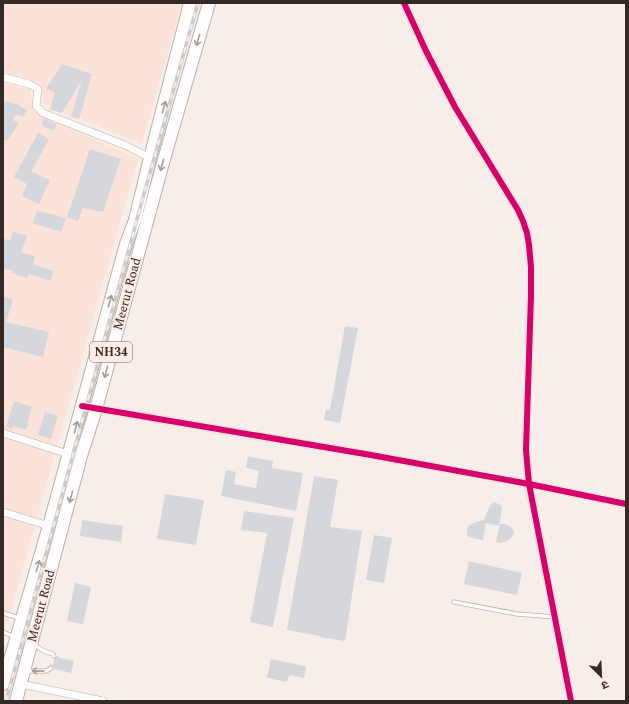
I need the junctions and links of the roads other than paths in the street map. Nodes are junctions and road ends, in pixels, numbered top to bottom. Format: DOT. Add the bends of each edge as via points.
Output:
graph roads {
  1 [pos="190,3"];
  2 [pos="209,3"];
  3 [pos="404,3"];
  4 [pos="3,77"];
  5 [pos="150,158"];
  6 [pos="82,406"];
  7 [pos="96,409"];
  8 [pos="3,433"];
  9 [pos="68,454"];
  10 [pos="529,484"];
  11 [pos="626,504"];
  12 [pos="3,512"];
  13 [pos="49,526"];
  14 [pos="30,590"];
  15 [pos="45,594"];
  16 [pos="454,602"];
  17 [pos="3,614"];
  18 [pos="555,618"];
  19 [pos="22,619"];
  20 [pos="3,632"];
  21 [pos="16,638"];
  22 [pos="32,643"];
  23 [pos="54,656"];
  24 [pos="51,668"];
  25 [pos="24,671"];
  26 [pos="3,684"];
  27 [pos="21,684"];
  28 [pos="16,701"];
  29 [pos="102,701"];
  30 [pos="571,701"];
  5 -- 1 [label="highway, Meerut Road / NH34, one-way"];
  2 -- 7 [label="highway, Meerut Road / NH34, one-way"];
  3 -- 10 [label="street" via="454,107 518,210 527,233 531,267 526,450"];
  4 -- 5 [label="street" via="38,89 36,106 43,113 127,146"];
  6 -- 5 [label="highway, Meerut Road / NH34, one-way"];
  6 -- 7 [label="street"];
  9 -- 6 [label="highway, Meerut Road / NH34, one-way"];
  7 -- 10 [label="street"];
  7 -- 15 [label="highway, Meerut Road / NH34, one-way"];
  8 -- 9 [label="street"];
  9 -- 13 [label="highway, Meerut Road / NH34"];
  10 -- 11 [label="street"];
  10 -- 18 [label="street"];
  12 -- 13 [label="street"];
  14 -- 13 [label="highway, Meerut Road / NH34, one-way"];
  14 -- 15 [label="highway"];
  14 -- 19 [label="highway, Meerut Road / NH34"];
  15 -- 22 [label="highway, Meerut Road / NH34"];
  16 -- 18 [label="lane"];
  17 -- 19 [label="lane"];
  18 -- 30 [label="street"];
  19 -- 21 [label="highway, Meerut Road / NH34"];
  20 -- 21 [label="lane"];
  21 -- 26 [label="highway, Meerut Road / NH34"];
  22 -- 23 [label="lane"];
  22 -- 25 [label="highway, Meerut Road / NH34"];
  24 -- 25 [label="lane, one-way" via="46,671"];
  25 -- 27 [label="highway, Meerut Road / NH34"];
  27 -- 28 [label="highway, Meerut Road / NH34"];
  27 -- 29 [label="street"];
}
